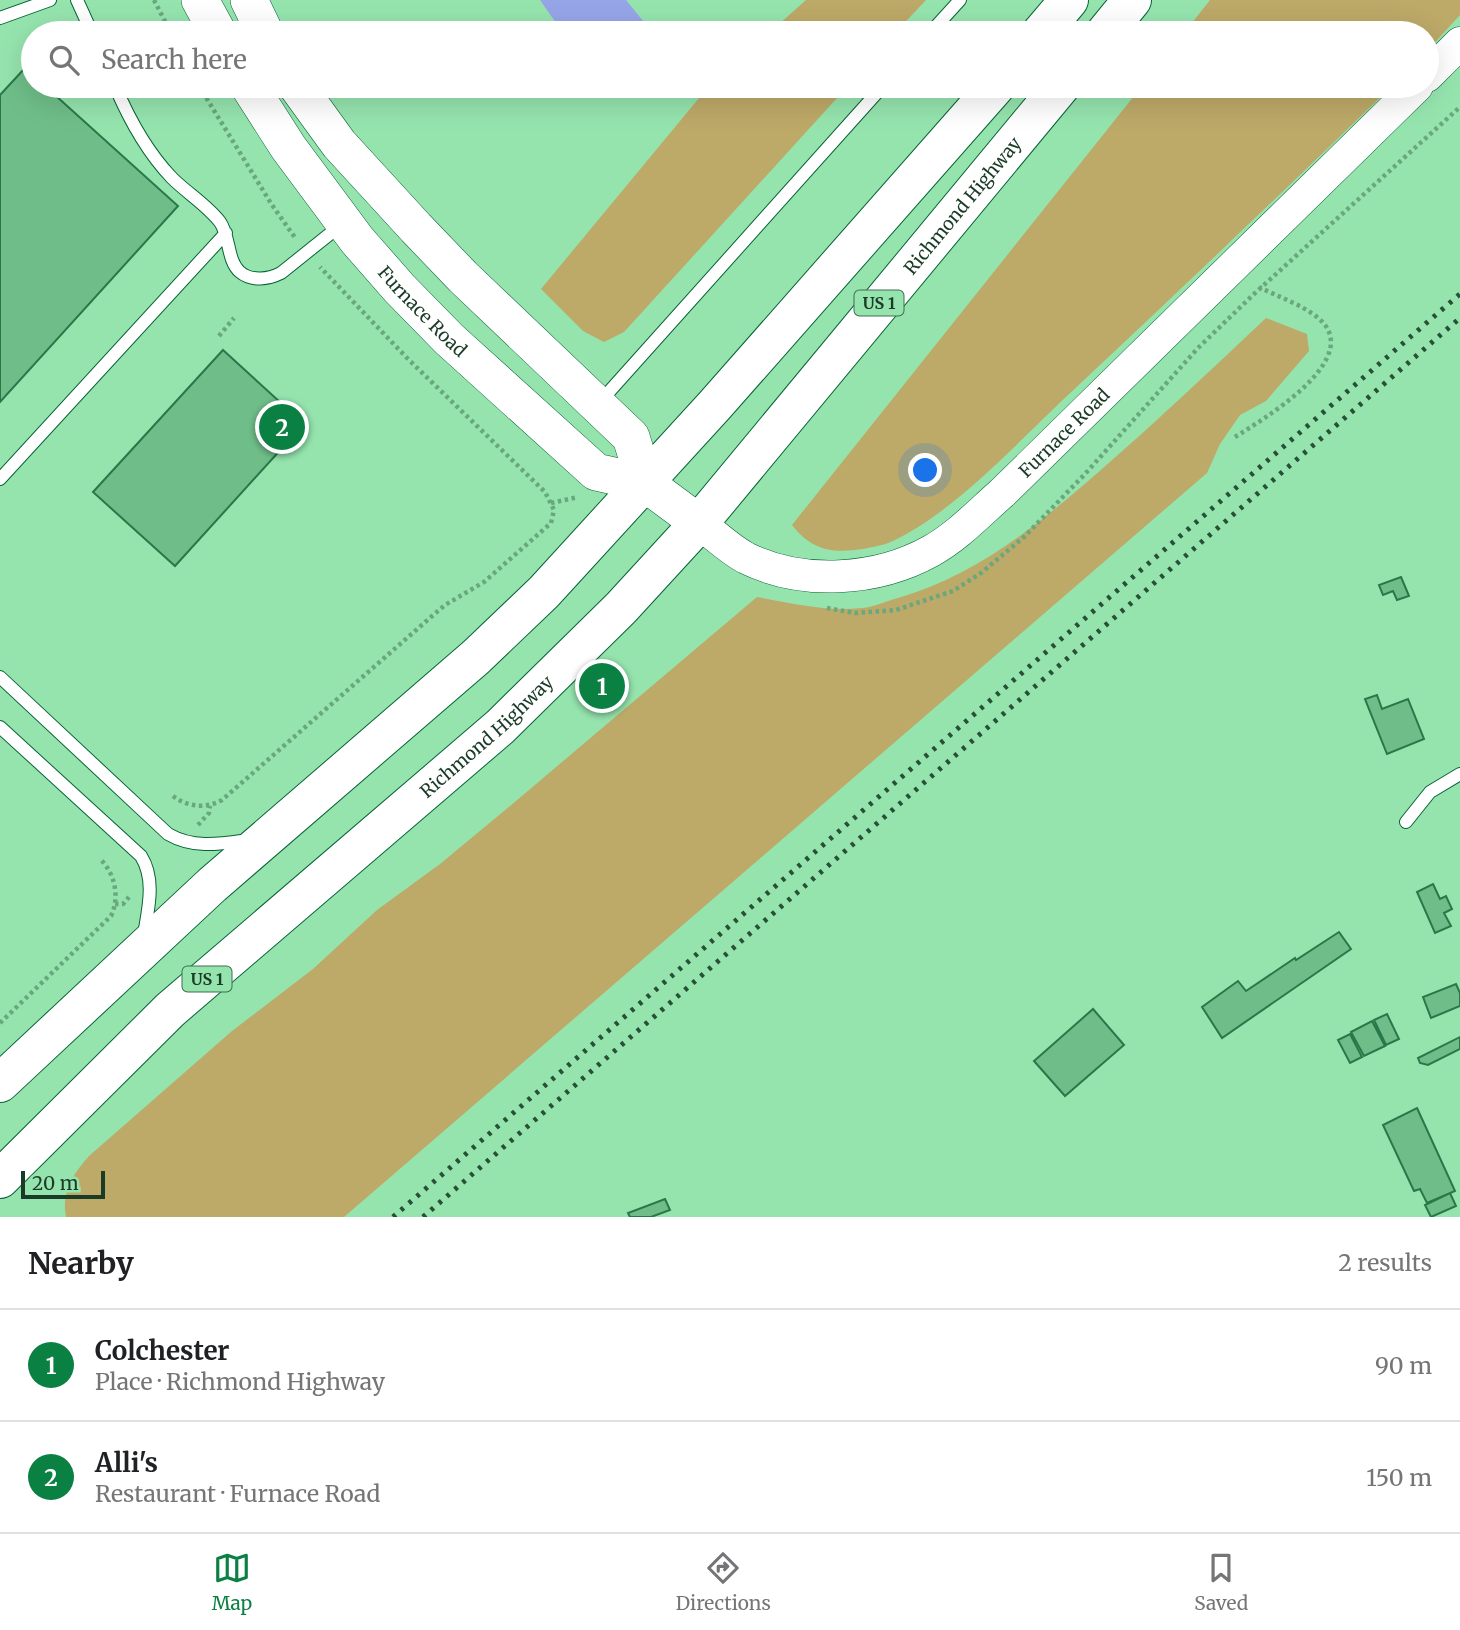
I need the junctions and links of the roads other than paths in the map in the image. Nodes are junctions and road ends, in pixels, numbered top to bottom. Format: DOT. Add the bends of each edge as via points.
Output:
graph roads {
  1 [pos="50,0"];
  2 [pos="77,0"];
  3 [pos="200,0"];
  4 [pos="249,0"];
  5 [pos="960,0"];
  6 [pos="1069,0"];
  7 [pos="1132,0"];
  8 [pos="0,18"];
  9 [pos="87,21"];
  10 [pos="211,21"];
  11 [pos="259,21"];
  12 [pos="941,21"];
  13 [pos="1051,21"];
  14 [pos="1115,21"];
  15 [pos="1460,43"];
  16 [pos="1439,64"];
  17 [pos="121,98"];
  18 [pos="257,98"];
  19 [pos="306,98"];
  20 [pos="872,98"];
  21 [pos="985,98"];
  22 [pos="1051,98"];
  23 [pos="1405,98"];
  24 [pos="344,223"];
  25 [pos="226,233"];
  26 [pos="597,406"];
  27 [pos="0,479"];
  28 [pos="645,484"];
  29 [pos="699,523"];
  30 [pos="0,677"];
  31 [pos="0,727"];
  32 [pos="1460,774"];
  33 [pos="1406,822"];
  34 [pos="266,838"];
  35 [pos="142,948"];
  36 [pos="0,1083"];
  37 [pos="0,1179"];
  1 -- 8 [label="lane"];
  2 -- 9 [label="lane"];
  3 -- 10 [label="main road"];
  4 -- 11 [label="main road"];
  5 -- 12 [label="lane"];
  6 -- 13 [label="main road"];
  7 -- 14 [label="main road"];
  15 -- 16 [label="street"];
  17 -- 25 [label="lane" via="158,162"];
  18 -- 24 [label="main road, Furnace Road"];
  19 -- 26 [label="main road" via="339,144 416,229"];
  20 -- 26 [label="lane"];
  21 -- 28 [label="main road"];
  22 -- 29 [label="main road, Richmond Highway / US 1"];
  23 -- 29 [label="street, Furnace Road" via="1002,493 931,551 880,571 800,574 745,557"];
  24 -- 25 [label="lane" via="272,278 259,279 238,270"];
  24 -- 28 [label="main road, Furnace Road" via="449,339 590,467"];
  25 -- 27 [label="lane"];
  26 -- 28 [label="main road" via="631,437"];
  28 -- 29 [label="main road, Furnace Road"];
  28 -- 34 [label="main road" via="486,648"];
  29 -- 37 [label="main road, Richmond Highway / US 1" via="510,718 170,1010"];
  30 -- 34 [label="lane" via="168,834 204,845"];
  31 -- 35 [label="lane" via="141,856 150,887"];
  32 -- 33 [label="lane" via="1430,792"];
  34 -- 35 [label="main road"];
  35 -- 36 [label="main road"];
}
